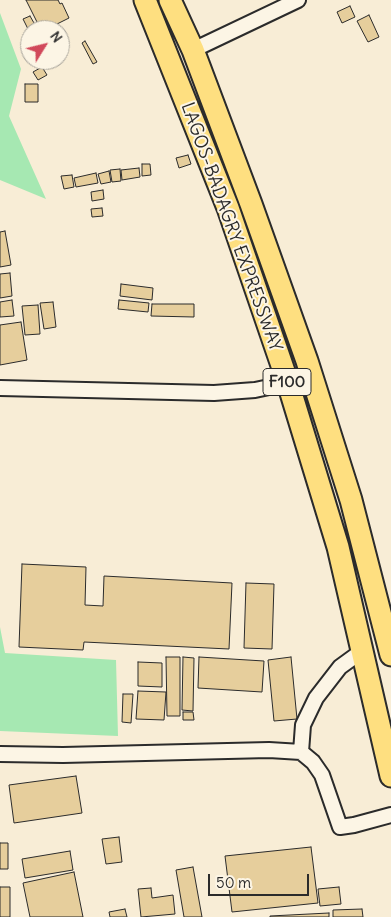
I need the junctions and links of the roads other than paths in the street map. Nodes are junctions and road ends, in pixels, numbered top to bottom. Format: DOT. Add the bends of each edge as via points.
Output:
graph roads {
  1 [pos="144,0"];
  2 [pos="170,0"];
  3 [pos="298,0"];
  4 [pos="193,50"];
  5 [pos="288,384"];
  6 [pos="0,388"];
  7 [pos="362,651"];
  8 [pos="391,655"];
  9 [pos="301,752"];
  10 [pos="0,754"];
  11 [pos="391,776"];
  12 [pos="391,815"];
  1 -- 5 [label="highway, LAGOS-BADAGRY EXPRESSWAY / F100" via="228,208"];
  2 -- 4 [label="highway, LAGOS-BADAGRY EXPRESSWAY / F100"];
  3 -- 4 [label="street"];
  4 -- 8 [label="highway, LAGOS-BADAGRY EXPRESSWAY / F100" via="307,361 352,500"];
  5 -- 6 [label="street" via="214,393"];
  5 -- 7 [label="highway, LAGOS-BADAGRY EXPRESSWAY / F100" via="338,547"];
  7 -- 9 [label="street" via="340,668 316,698 303,726"];
  7 -- 11 [label="highway, LAGOS-BADAGRY EXPRESSWAY / F100"];
  9 -- 10 [label="street"];
  9 -- 12 [label="street" via="322,775 340,827"];
}
